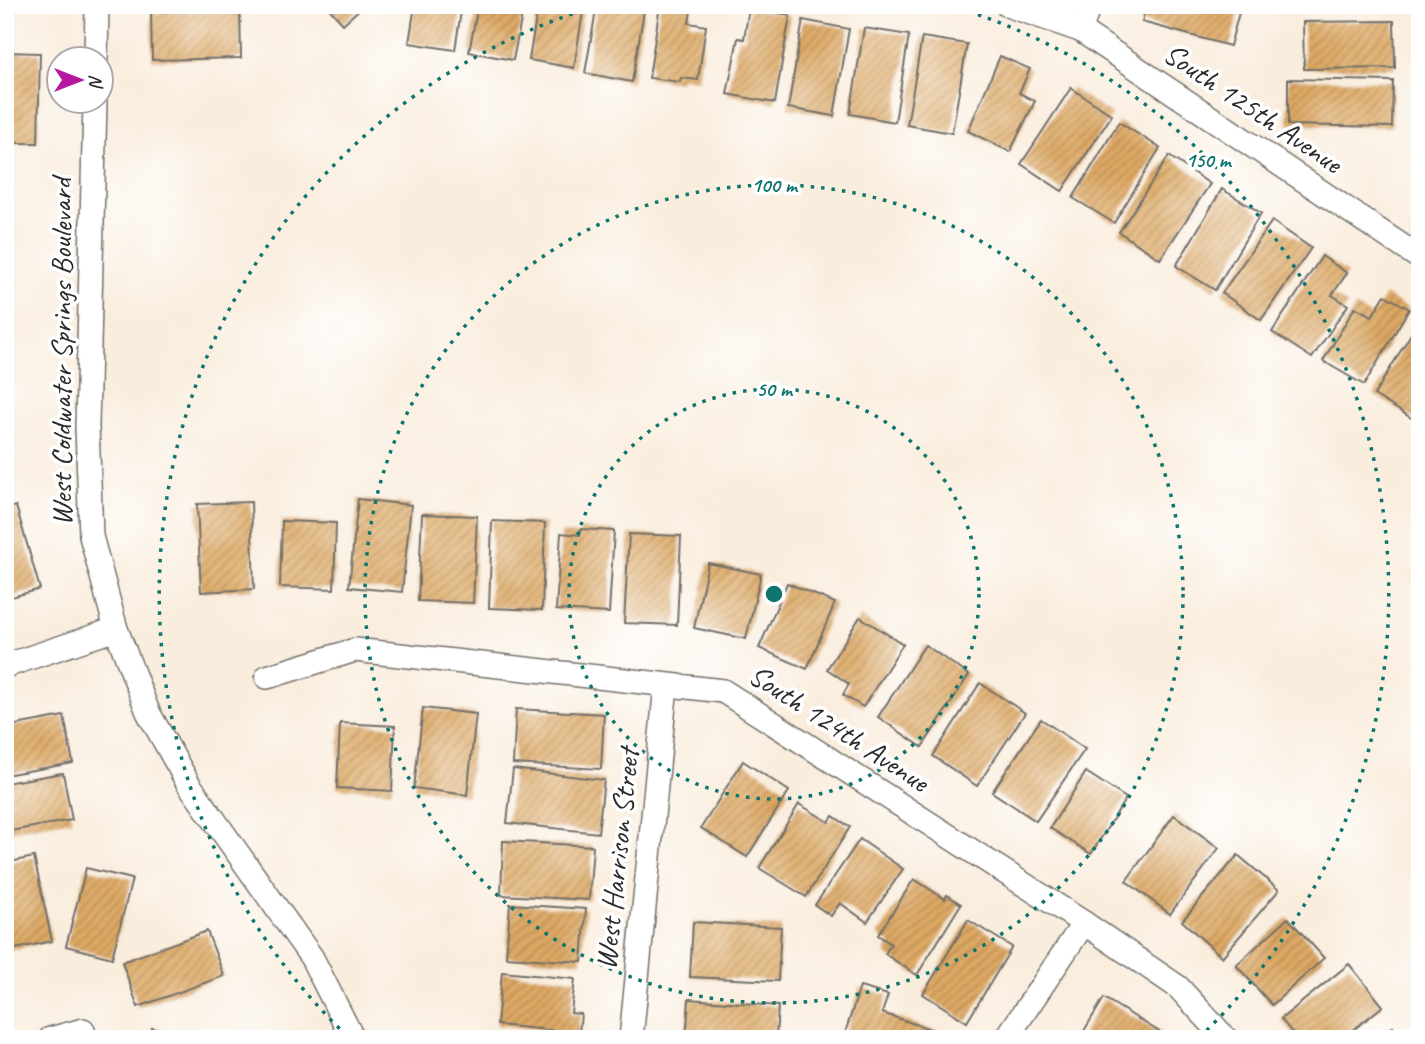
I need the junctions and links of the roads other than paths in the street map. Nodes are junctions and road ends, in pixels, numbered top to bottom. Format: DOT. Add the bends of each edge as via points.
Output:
graph roads {
  1 [pos="97,5"];
  2 [pos="1007,5"];
  3 [pos="1090,5"];
  4 [pos="1080,30"];
  5 [pos="96,46"];
  6 [pos="95,116"];
  7 [pos="1416,247"];
  8 [pos="116,629"];
  9 [pos="5,666"];
  10 [pos="267,677"];
  11 [pos="666,685"];
  12 [pos="1084,923"];
  13 [pos="83,1030"];
  14 [pos="50,1039"];
  15 [pos="353,1039"];
  16 [pos="631,1039"];
  17 [pos="1006,1039"];
  18 [pos="1227,1039"];
  1 -- 5 [label="street"];
  2 -- 4 [label="street, South 125th Avenue"];
  3 -- 4 [label="street"];
  4 -- 7 [label="street, South 125th Avenue"];
  6 -- 8 [label="street, West Coldwater Springs Boulevard" via="87,426 91,536"];
  8 -- 9 [label="street"];
  8 -- 15 [label="street, West Coldwater Springs Boulevard" via="148,712 188,783 312,958"];
  10 -- 11 [label="street, South 124th Avenue" via="355,650"];
  11 -- 12 [label="street, South 124th Avenue" via="723,691"];
  11 -- 16 [label="street, West Harrison Street"];
  12 -- 17 [label="street"];
  12 -- 18 [label="street, South 124th Avenue" via="1178,987"];
  13 -- 14 [label="street"];
}
